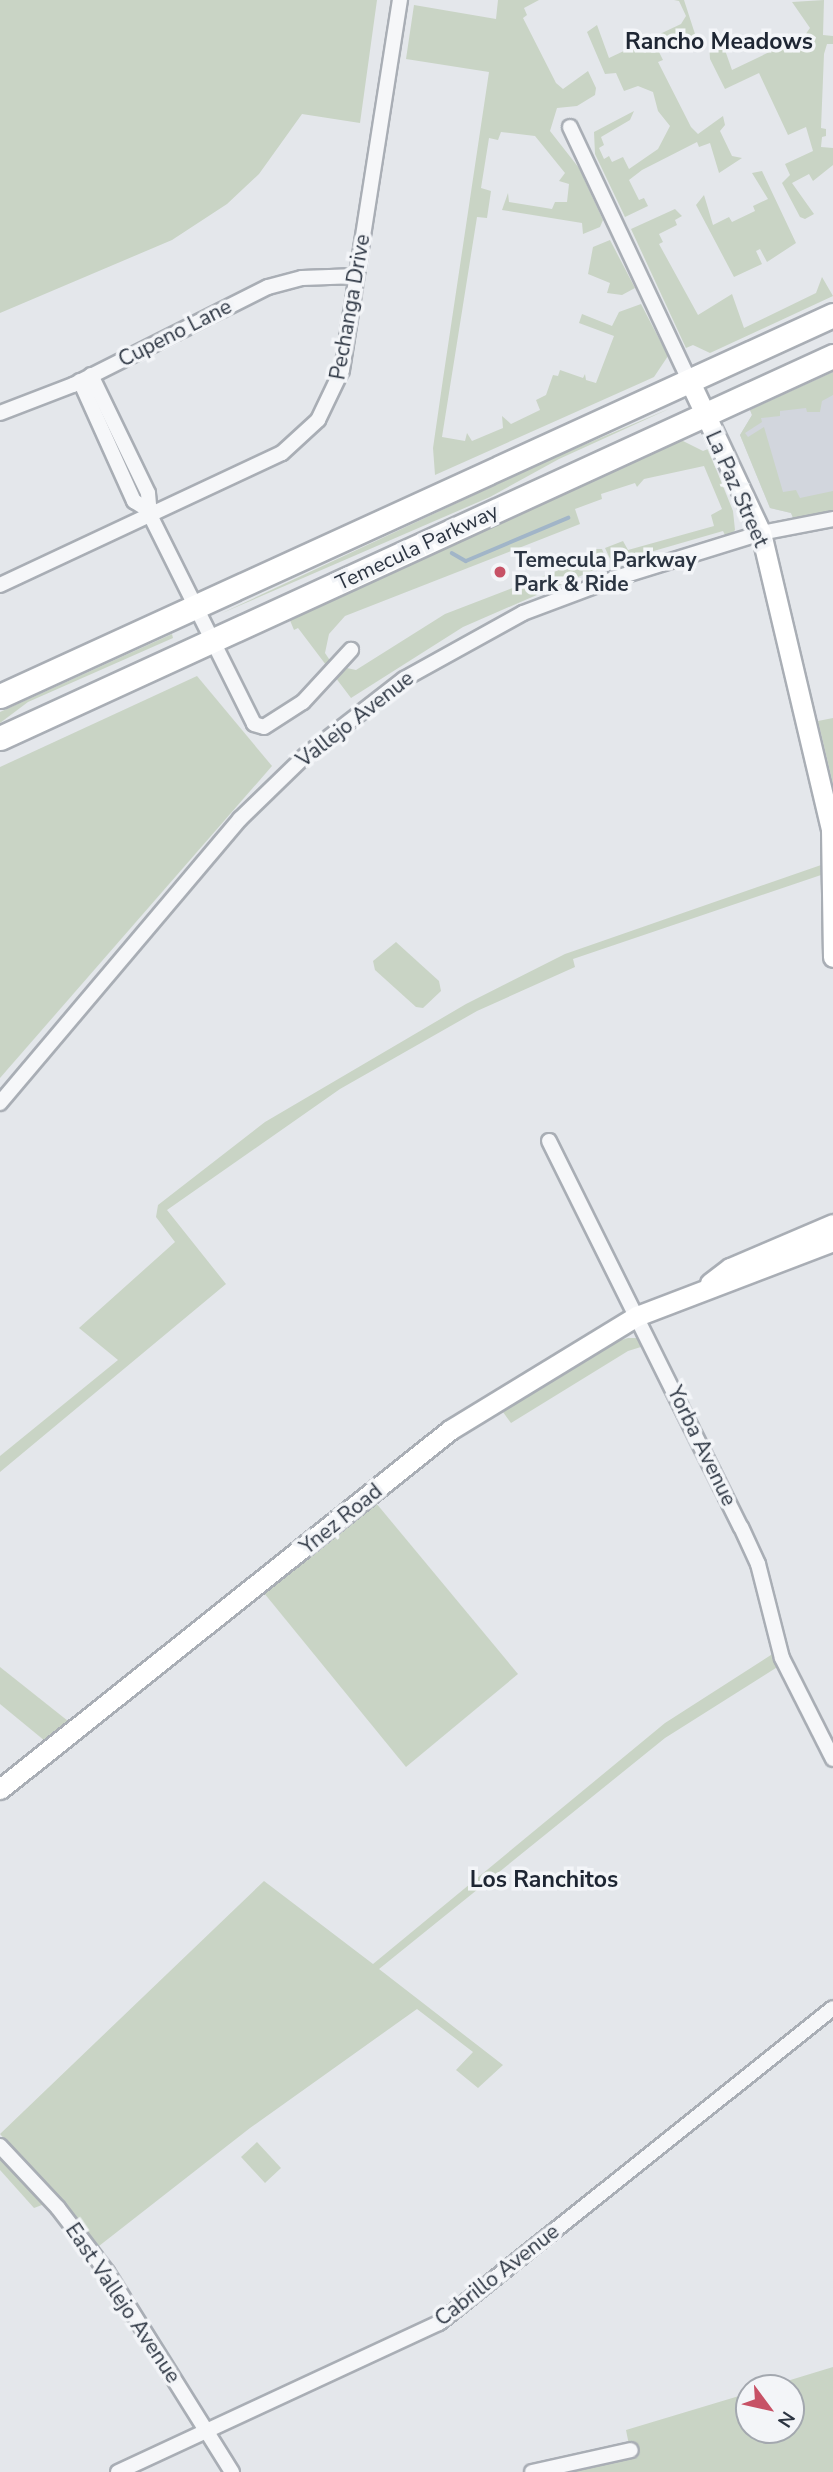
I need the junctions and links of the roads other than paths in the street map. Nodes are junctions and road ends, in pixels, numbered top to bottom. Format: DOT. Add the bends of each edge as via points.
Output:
graph roads {
  1 [pos="400,0"];
  2 [pos="570,127"];
  3 [pos="357,276"];
  4 [pos="833,315"];
  5 [pos="833,356"];
  6 [pos="86,378"];
  7 [pos="690,382"];
  8 [pos="0,413"];
  9 [pos="706,416"];
  10 [pos="148,512"];
  11 [pos="833,519"];
  12 [pos="761,533"];
  13 [pos="0,584"];
  14 [pos="195,607"];
  15 [pos="214,641"];
  16 [pos="351,650"];
  17 [pos="0,696"];
  18 [pos="0,738"];
  19 [pos="833,957"];
  20 [pos="0,1102"];
  21 [pos="549,1141"];
  22 [pos="833,1224"];
  23 [pos="833,1241"];
  24 [pos="707,1287"];
  25 [pos="637,1316"];
  26 [pos="833,1759"];
  27 [pos="0,1789"];
  28 [pos="833,2008"];
  29 [pos="0,2146"];
  30 [pos="207,2431"];
  31 [pos="631,2450"];
  32 [pos="118,2472"];
  33 [pos="232,2472"];
  34 [pos="533,2472"];
  1 -- 3 [label="street, Pechanga Drive"];
  2 -- 7 [label="street, La Paz Street"];
  3 -- 6 [label="street, Cupeno Lane" via="302,278 268,287"];
  3 -- 10 [label="street, Pechanga Drive" via="342,370 318,420 282,453"];
  4 -- 7 [label="main road, Temecula Parkway"];
  5 -- 9 [label="main road, Temecula Parkway"];
  6 -- 8 [label="street, Cupeno Lane"];
  6 -- 10 [label="street" via="134,502"];
  7 -- 9 [label="main road, La Paz Street"];
  7 -- 14 [label="main road, Temecula Parkway"];
  9 -- 12 [label="main road, La Paz Street"];
  9 -- 15 [label="main road, Temecula Parkway"];
  10 -- 13 [label="street, Pechanga Drive"];
  10 -- 14 [label="street"];
  11 -- 12 [label="street, Vallejo Avenue"];
  12 -- 19 [label="main road, La Paz Street" via="831,829"];
  12 -- 20 [label="street, Vallejo Avenue" via="616,578 523,613 404,679 305,756 240,819"];
  14 -- 15 [label="street"];
  14 -- 17 [label="main road, Temecula Parkway"];
  15 -- 16 [label="street" via="254,724 264,727 303,702"];
  15 -- 18 [label="main road, Temecula Parkway"];
  21 -- 25 [label="street, Yorba Avenue"];
  22 -- 24 [label="main road, Ynez Road" via="730,1268"];
  23 -- 24 [label="main road, Ynez Road" via="738,1280"];
  24 -- 25 [label="main road, Ynez Road"];
  25 -- 26 [label="street, Yorba Avenue" via="752,1552 782,1658"];
  25 -- 27 [label="main road, Ynez Road" via="450,1430"];
  28 -- 30 [label="street, Cabrillo Avenue" via="439,2323"];
  29 -- 30 [label="street, East Vallejo Avenue" via="58,2208 107,2272"];
  30 -- 32 [label="street, Cabrillo Avenue"];
  30 -- 33 [label="street, East Vallejo Avenue"];
  31 -- 34 [label="street"];
}
